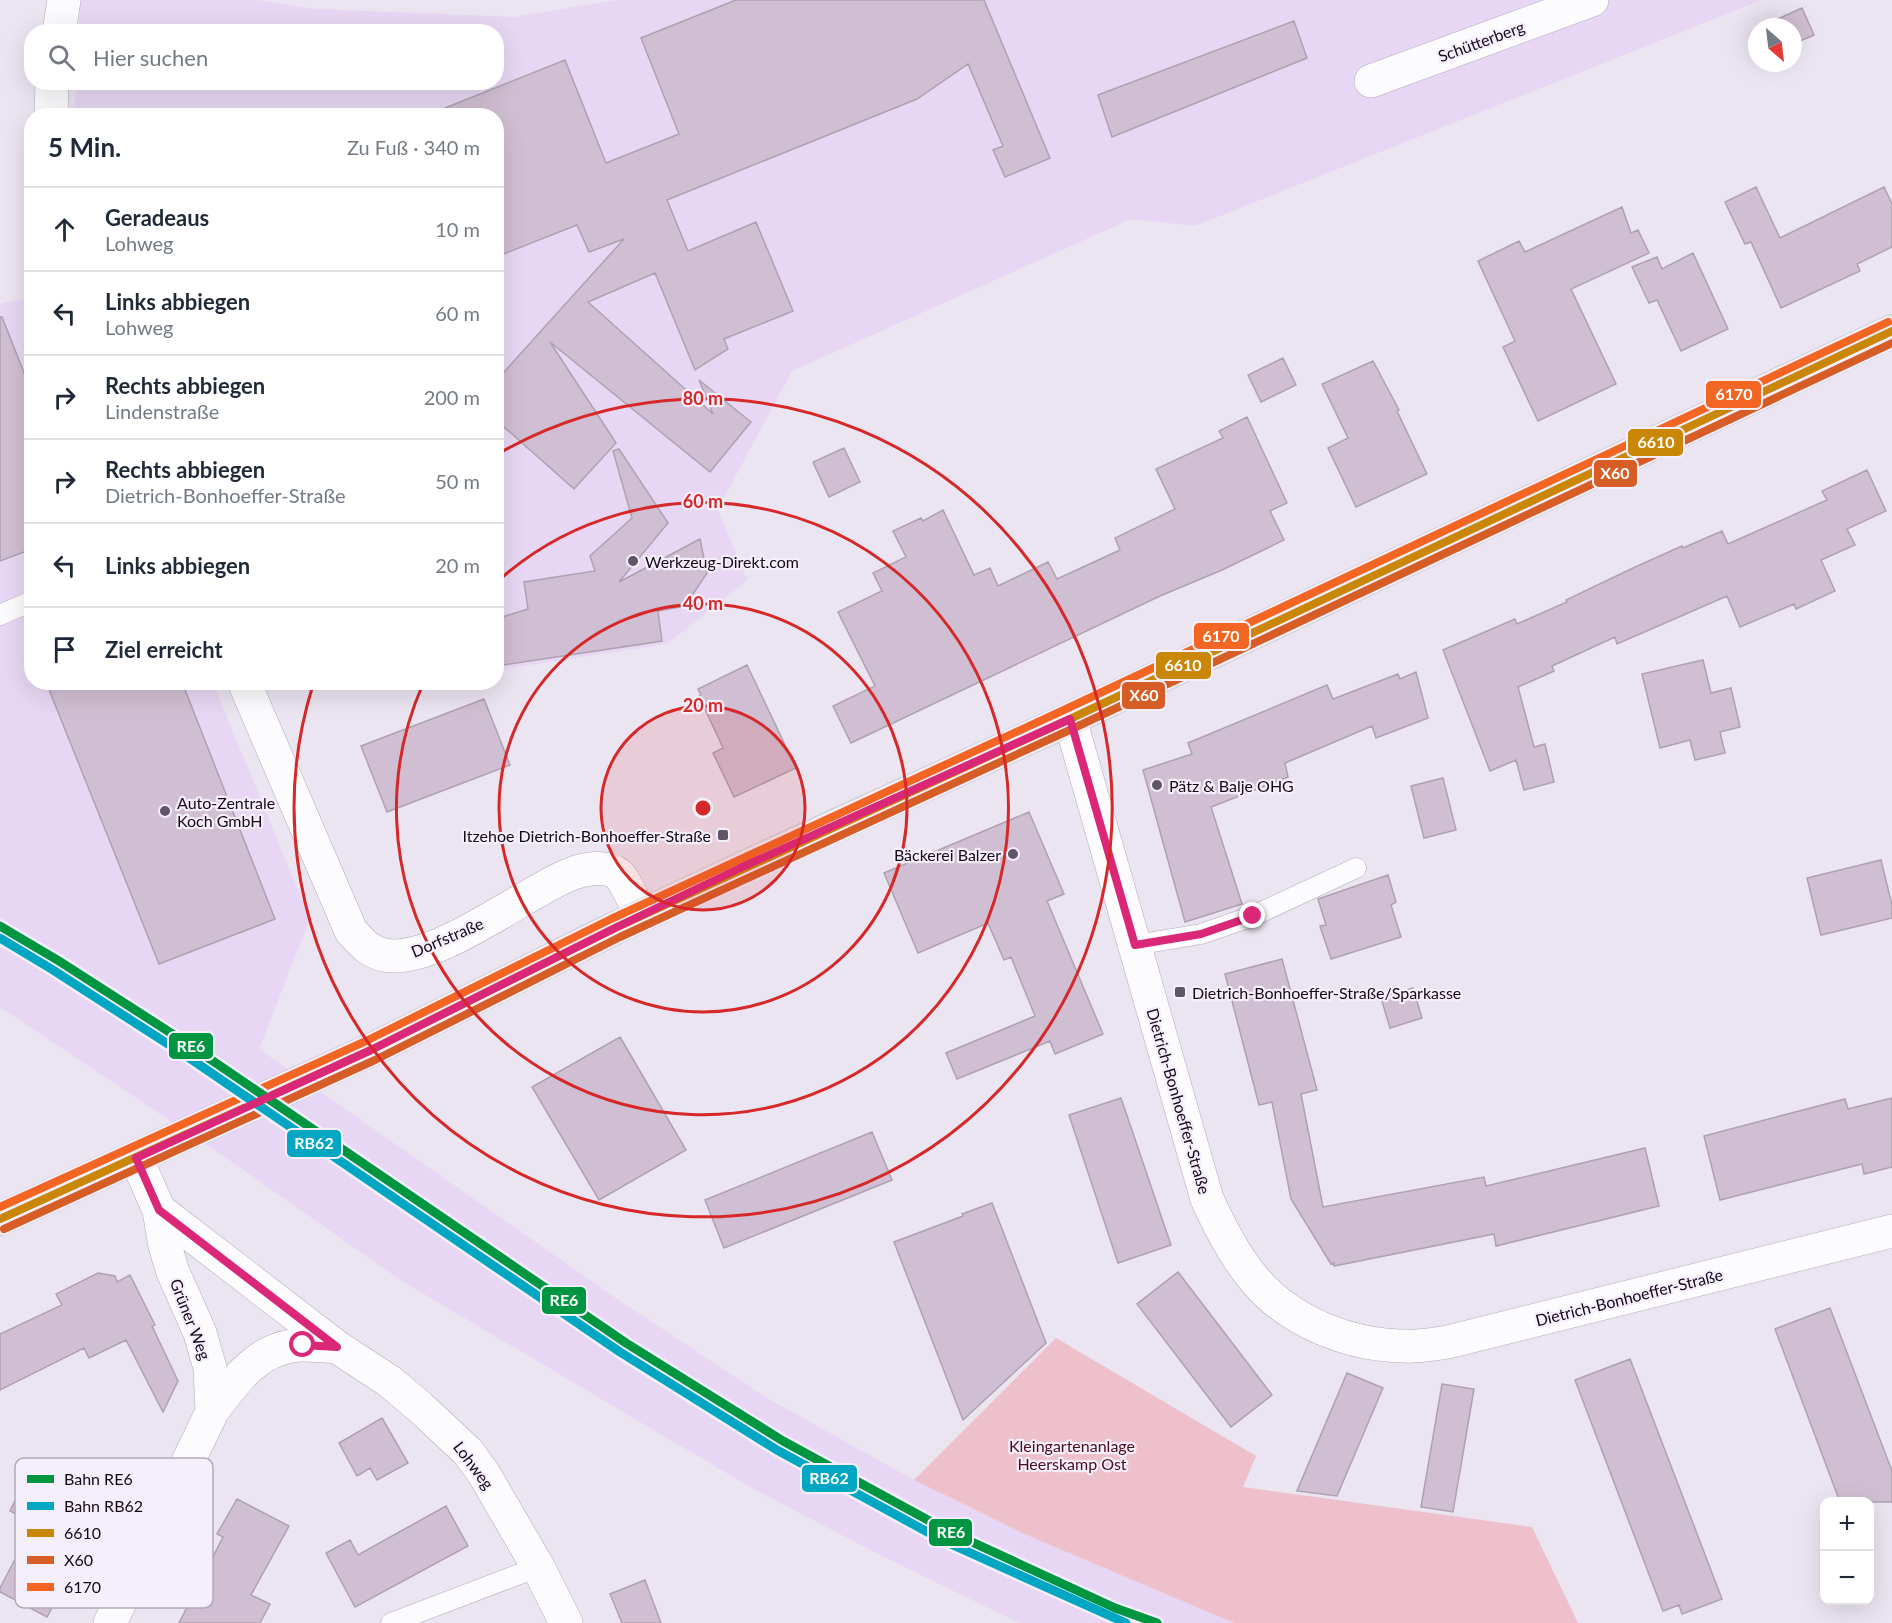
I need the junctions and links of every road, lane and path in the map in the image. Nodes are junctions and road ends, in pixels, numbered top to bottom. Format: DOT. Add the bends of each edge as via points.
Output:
graph roads {
  1 [pos="64,0"];
  2 [pos="1592,0"];
  3 [pos="60,24"];
  4 [pos="1371,81"];
  5 [pos="52,90"];
  6 [pos="51,108"];
  7 [pos="1892,331"];
  8 [pos="24,604"];
  9 [pos="0,615"];
  10 [pos="247,690"];
  11 [pos="1070,719"];
  12 [pos="1356,868"];
  13 [pos="641,915"];
  14 [pos="1135,945"];
  15 [pos="136,1158"];
  16 [pos="159,1210"];
  17 [pos="0,1219"];
  18 [pos="1892,1231"];
  19 [pos="337,1347"];
  20 [pos="212,1412"];
  21 [pos="190,1458"];
  22 [pos="537,1567"];
  23 [pos="117,1608"];
  24 [pos="110,1623"];
  25 [pos="391,1623"];
  26 [pos="566,1623"];
  1 -- 3 [label="street"];
  2 -- 4 [label="street, Schütterberg"];
  5 -- 6 [label="street"];
  7 -- 11 [label="main road"];
  8 -- 9 [label="lane"];
  10 -- 13 [label="street, Dorfstraße" via="351,931 369,949 385,955 423,950 492,918 571,874 592,868 607,869 619,876"];
  11 -- 13 [label="main road"];
  11 -- 14 [label="street, Dietrich-Bonhoeffer-Straße"];
  12 -- 14 [label="lane" via="1253,916 1201,934"];
  13 -- 15 [label="main road" via="371,1050"];
  14 -- 18 [label="street, Dietrich-Bonhoeffer-Straße" via="1199,1177 1217,1221 1242,1264 1267,1292 1297,1315 1330,1331 1383,1345 1448,1342"];
  15 -- 16 [label="street, Lohweg"];
  15 -- 17 [label="main road"];
  16 -- 19 [label="street, Lohweg"];
  16 -- 20 [label="street, Grüner Weg" via="173,1272 200,1333 210,1368"];
  19 -- 20 [label="street" via="296,1346 264,1355 237,1377"];
  19 -- 22 [label="street, Lohweg" via="389,1382 468,1452"];
  20 -- 21 [label="street, Grüner Weg"];
  22 -- 25 [label="lane"];
  22 -- 26 [label="street, Lohweg"];
  23 -- 24 [label="street, Grüner Weg"];
}
